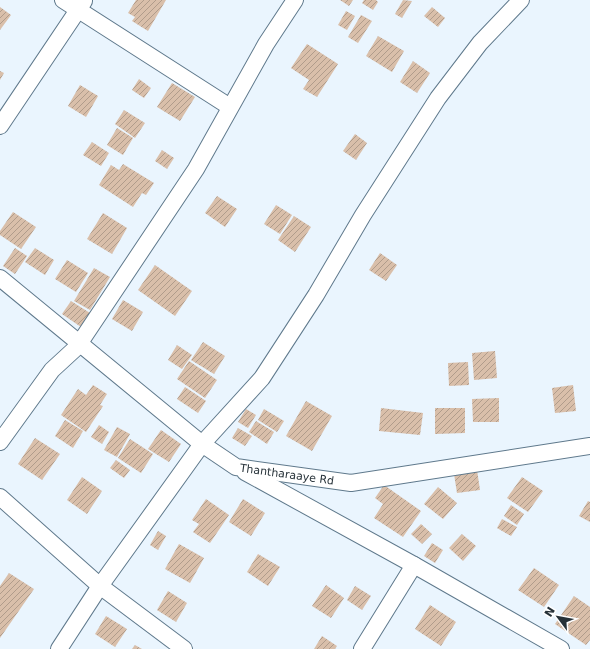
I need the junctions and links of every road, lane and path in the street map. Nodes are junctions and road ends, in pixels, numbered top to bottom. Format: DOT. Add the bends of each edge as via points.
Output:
graph roads {
  1 [pos="63,0"];
  2 [pos="295,0"];
  3 [pos="521,0"];
  4 [pos="82,4"];
  5 [pos="230,107"];
  6 [pos="0,126"];
  7 [pos="0,278"];
  8 [pos="79,344"];
  9 [pos="0,442"];
  10 [pos="202,444"];
  11 [pos="590,446"];
  12 [pos="236,467"];
  13 [pos="0,497"];
  14 [pos="414,565"];
  15 [pos="100,586"];
  16 [pos="59,649"];
  17 [pos="184,649"];
  18 [pos="362,649"];
  19 [pos="561,649"];
  1 -- 4 [label="street"];
  2 -- 5 [label="street"];
  3 -- 10 [label="street" via="480,43 438,98 262,378"];
  4 -- 5 [label="street"];
  4 -- 6 [label="street"];
  5 -- 8 [label="street" via="196,169"];
  7 -- 8 [label="street, Thantharaaye Rd"];
  8 -- 9 [label="street" via="52,370"];
  8 -- 10 [label="street, Thantharaaye Rd"];
  10 -- 12 [label="street, Thantharaaye Rd"];
  10 -- 15 [label="street"];
  11 -- 12 [label="street, Thantharaaye Rd" via="351,483"];
  12 -- 14 [label="street"];
  13 -- 15 [label="street"];
  14 -- 18 [label="street"];
  14 -- 19 [label="street"];
  15 -- 16 [label="street"];
  15 -- 17 [label="street"];
}
